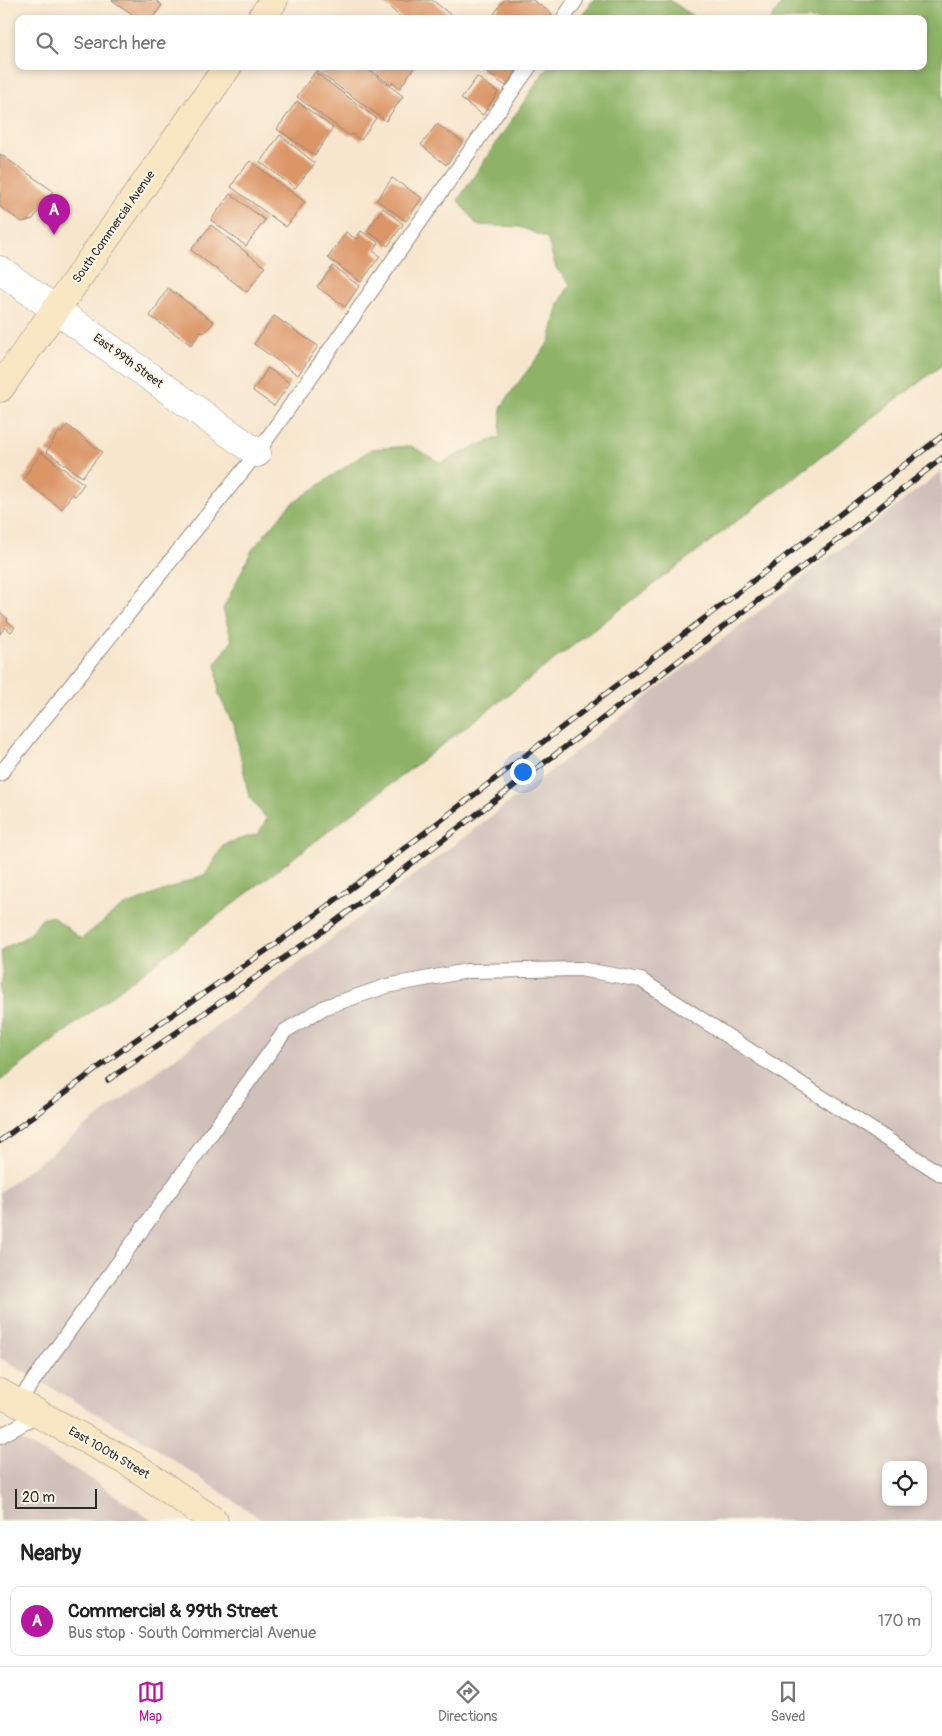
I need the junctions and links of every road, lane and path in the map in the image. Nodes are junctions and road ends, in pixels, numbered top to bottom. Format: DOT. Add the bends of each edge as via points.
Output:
graph roads {
  1 [pos="274,0"];
  2 [pos="576,0"];
  3 [pos="264,15"];
  4 [pos="566,15"];
  5 [pos="225,70"];
  6 [pos="527,70"];
  7 [pos="0,270"];
  8 [pos="56,309"];
  9 [pos="0,388"];
  10 [pos="257,453"];
  11 [pos="0,774"];
  12 [pos="942,1175"];
  13 [pos="20,1403"];
  14 [pos="0,1436"];
  15 [pos="214,1521"];
  1 -- 3 [label="main road"];
  2 -- 4 [label="lane"];
  5 -- 8 [label="main road, South Commercial Avenue"];
  6 -- 10 [label="lane"];
  7 -- 8 [label="street, East 99th Street"];
  8 -- 9 [label="main road, South Commercial Avenue"];
  8 -- 10 [label="street, East 99th Street"];
  10 -- 11 [label="lane"];
  12 -- 13 [label="lane" via="641,980 580,969 467,971 387,986 325,1007 285,1031"];
  13 -- 14 [label="lane"];
  13 -- 15 [label="main road, East 100th Street" via="133,1465"];
}
